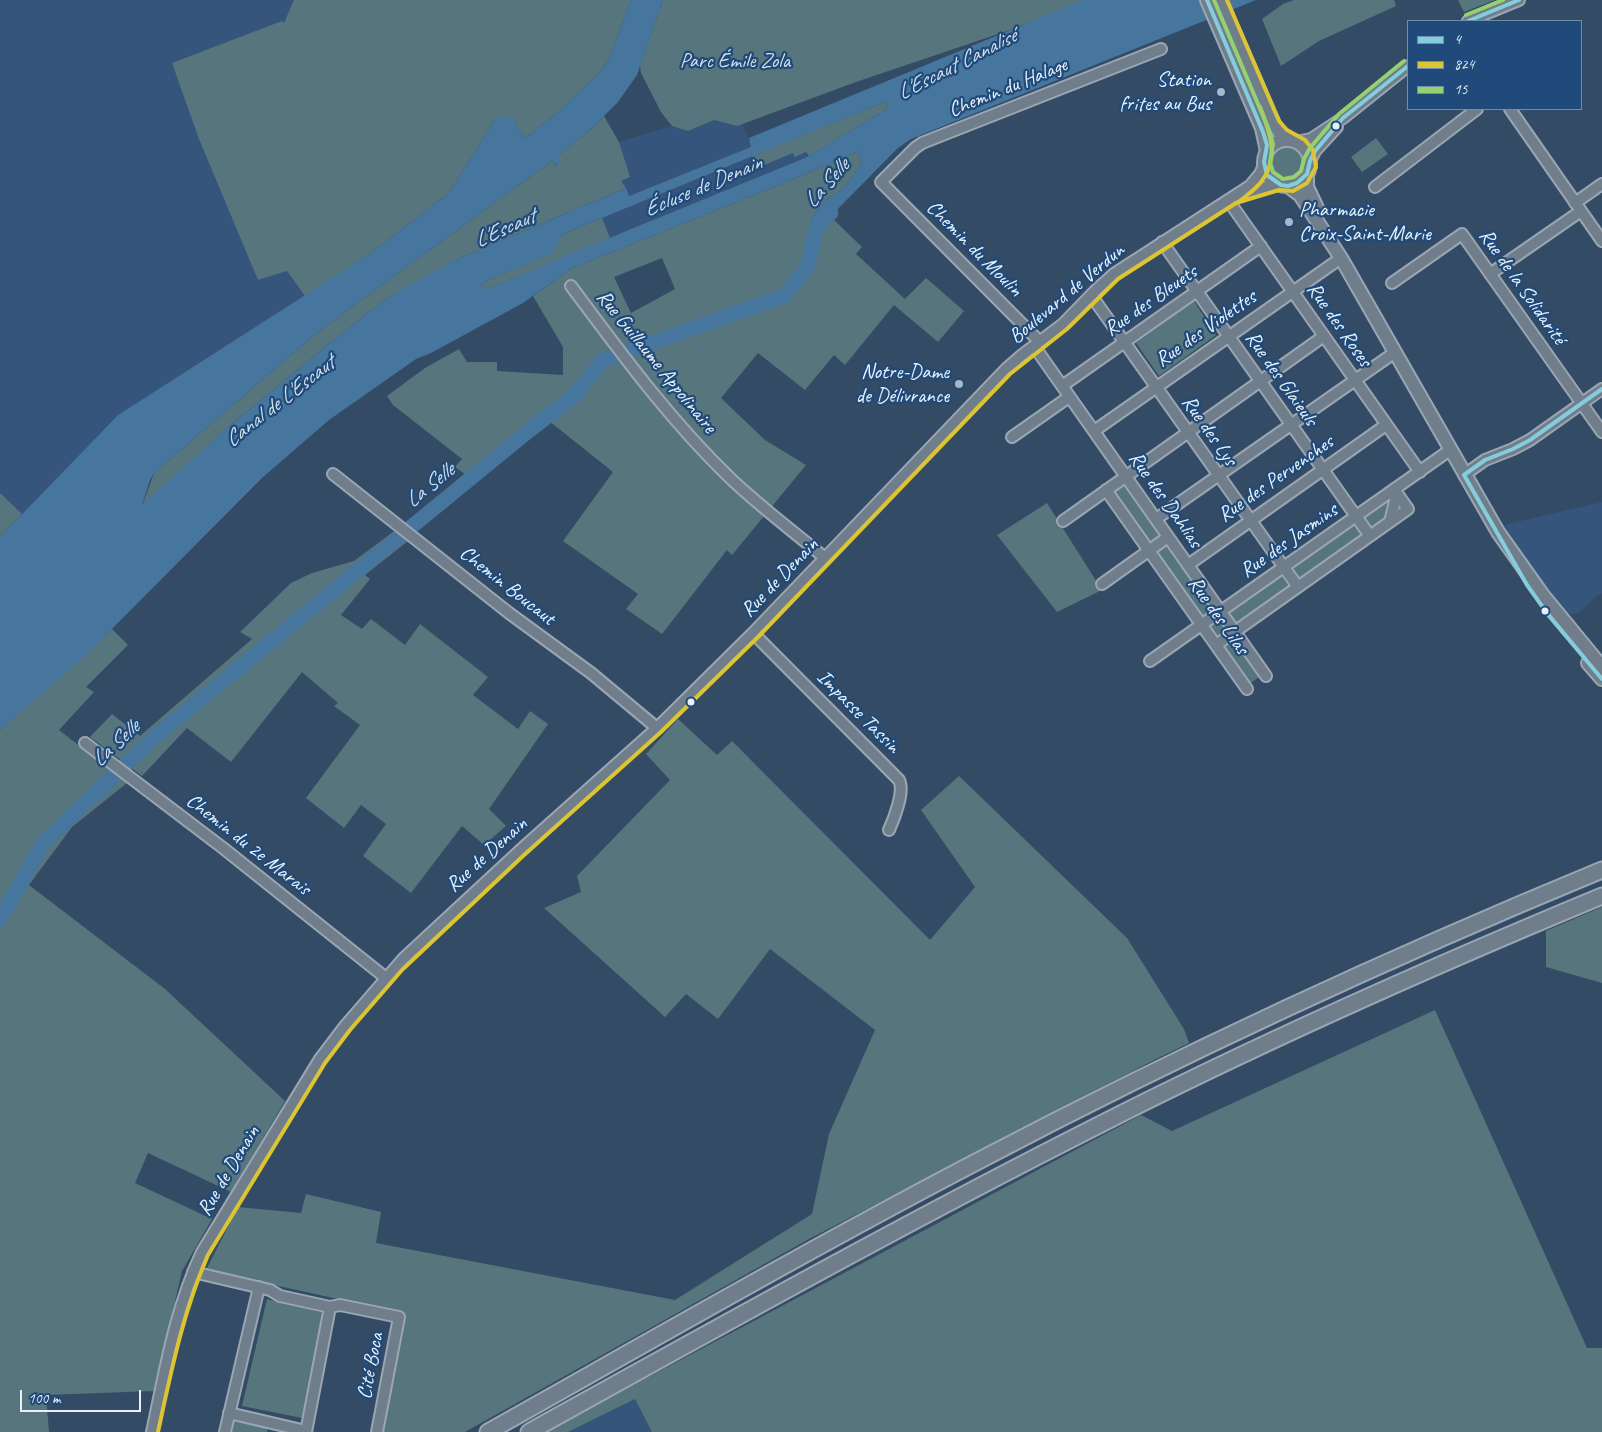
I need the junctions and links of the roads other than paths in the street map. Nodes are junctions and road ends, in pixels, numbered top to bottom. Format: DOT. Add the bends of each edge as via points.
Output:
graph roads {
  1 [pos="1207,0"];
  2 [pos="1220,0"];
  3 [pos="1519,0"];
  4 [pos="1470,20"];
  5 [pos="1226,29"];
  6 [pos="1162,49"];
  7 [pos="1407,67"];
  8 [pos="1476,110"];
  9 [pos="1511,110"];
  10 [pos="1343,118"];
  11 [pos="1294,141"];
  12 [pos="1268,151"];
  13 [pos="1310,161"];
  14 [pos="1264,165"];
  15 [pos="1307,174"];
  16 [pos="882,182"];
  17 [pos="1602,184"];
  18 [pos="1283,185"];
  19 [pos="1375,187"];
  20 [pos="1231,199"];
  21 [pos="1578,207"];
  22 [pos="1602,241"];
  23 [pos="1162,242"];
  24 [pos="1260,246"];
  25 [pos="1341,258"];
  26 [pos="1490,274"];
  27 [pos="1392,282"];
  28 [pos="571,286"];
  29 [pos="1292,291"];
  30 [pos="1197,292"];
  31 [pos="1091,296"];
  32 [pos="1228,336"];
  33 [pos="1324,336"];
  34 [pos="1124,343"];
  35 [pos="1037,344"];
  36 [pos="1394,353"];
  37 [pos="1355,380"];
  38 [pos="1260,383"];
  39 [pos="1062,386"];
  40 [pos="1156,388"];
  41 [pos="1602,389"];
  42 [pos="982,395"];
  43 [pos="1070,397"];
  44 [pos="1582,404"];
  45 [pos="1290,425"];
  46 [pos="1386,425"];
  47 [pos="1094,431"];
  48 [pos="1602,432"];
  49 [pos="1188,433"];
  50 [pos="1012,437"];
  51 [pos="1450,450"];
  52 [pos="1322,470"];
  53 [pos="1420,472"];
  54 [pos="333,474"];
  55 [pos="1218,475"];
  56 [pos="1464,475"];
  57 [pos="1126,477"];
  58 [pos="1394,489"];
  59 [pos="1106,490"];
  60 [pos="1356,517"];
  61 [pos="1156,519"];
  62 [pos="1063,521"];
  63 [pos="1250,521"];
  64 [pos="1390,522"];
  65 [pos="1495,528"];
  66 [pos="1370,536"];
  67 [pos="1168,537"];
  68 [pos="1149,551"];
  69 [pos="826,558"];
  70 [pos="1188,565"];
  71 [pos="1284,568"];
  72 [pos="1102,584"];
  73 [pos="1298,587"];
  74 [pos="1221,611"];
  75 [pos="1202,625"];
  76 [pos="1235,631"];
  77 [pos="753,633"];
  78 [pos="1216,645"];
  79 [pos="1150,661"];
  80 [pos="1602,667"];
  81 [pos="1266,676"];
  82 [pos="1602,679"];
  83 [pos="1247,689"];
  84 [pos="658,728"];
  85 [pos="85,743"];
  86 [pos="889,830"];
  87 [pos="1602,870"];
  88 [pos="1602,896"];
  89 [pos="386,978"];
  90 [pos="193,1272"];
  91 [pos="259,1287"];
  92 [pos="330,1307"];
  93 [pos="229,1413"];
  94 [pos="152,1432"];
  95 [pos="225,1432"];
  96 [pos="306,1432"];
  97 [pos="377,1432"];
  98 [pos="488,1432"];
  99 [pos="529,1432"];
  1 -- 5 [label="main road"];
  2 -- 5 [label="main road"];
  3 -- 4 [label="street"];
  5 -- 11 [label="main road" via="1274,124"];
  5 -- 12 [label="main road"];
  6 -- 16 [label="street, Chemin du Halage" via="925,142"];
  7 -- 10 [label="street"];
  8 -- 19 [label="street"];
  9 -- 21 [label="street"];
  10 -- 11 [label="street" via="1311,139"];
  10 -- 13 [label="street"];
  11 -- 12 [label="main road" via="1278,142"];
  11 -- 13 [label="main road" via="1306,149"];
  12 -- 14 [label="main road"];
  13 -- 15 [label="main road"];
  14 -- 18 [label="main road" via="1267,175"];
  14 -- 20 [label="street, Boulevard de Verdun" via="1254,182"];
  15 -- 18 [label="main road" via="1297,183"];
  15 -- 25 [label="main road" via="1308,190"];
  16 -- 35 [label="street, Chemin du Moulin"];
  17 -- 21 [label="street"];
  18 -- 20 [label="street, Boulevard de Verdun" via="1262,187"];
  18 -- 25 [label="main road" via="1300,195"];
  20 -- 23 [label="street, Boulevard de Verdun"];
  20 -- 24 [label="street, Rue des Roses"];
  21 -- 22 [label="street"];
  21 -- 26 [label="street"];
  23 -- 30 [label="street, Rue des Glaieuls"];
  23 -- 31 [label="street, Boulevard de Verdun" via="1114,274"];
  24 -- 29 [label="street, Rue des Roses"];
  24 -- 30 [label="street, Rue des Bleuets"];
  25 -- 29 [label="street, Rue des Violettes"];
  25 -- 36 [label="main road"];
  26 -- 27 [label="street, Rue de la Solidarité" via="1462,234"];
  26 -- 44 [label="street, Rue de la Solidarité"];
  28 -- 69 [label="street, Rue Guillaume Appolinaire" via="666,411 728,476"];
  29 -- 32 [label="street, Rue des Violettes"];
  29 -- 33 [label="street, Rue des Roses"];
  30 -- 32 [label="street, Rue des Glaieuls"];
  30 -- 34 [label="street, Rue des Bleuets"];
  31 -- 34 [label="street, Rue des Lys"];
  31 -- 35 [label="street, Boulevard de Verdun"];
  32 -- 38 [label="street, Rue des Glaieuls"];
  32 -- 40 [label="street, Rue des Violettes"];
  33 -- 37 [label="street, Rue des Roses"];
  33 -- 38 [label="street"];
  34 -- 39 [label="street, Rue des Bleuets"];
  34 -- 40 [label="street, Rue des Lys"];
  35 -- 39 [label="street, Rue des Dahlias"];
  35 -- 42 [label="street, Boulevard de Verdun"];
  36 -- 37 [label="street"];
  36 -- 51 [label="main road"];
  37 -- 45 [label="street"];
  37 -- 46 [label="street, Rue des Roses"];
  38 -- 45 [label="street, Rue des Glaieuls"];
  38 -- 49 [label="street"];
  39 -- 43 [label="street, Rue des Dahlias"];
  40 -- 47 [label="street, Rue des Violettes"];
  40 -- 49 [label="street, Rue des Lys"];
  41 -- 44 [label="street"];
  42 -- 69 [label="street, Rue de Denain"];
  43 -- 47 [label="street, Rue des Dahlias"];
  43 -- 50 [label="street"];
  44 -- 48 [label="street, Rue de la Solidarité"];
  44 -- 56 [label="street" via="1530,440 1485,460"];
  45 -- 52 [label="street, Rue des Glaieuls"];
  45 -- 55 [label="street"];
  46 -- 52 [label="street, Rue des Pervenches"];
  46 -- 53 [label="street, Rue des Roses"];
  47 -- 57 [label="street, Rue des Dahlias"];
  49 -- 55 [label="street, Rue des Lys"];
  49 -- 57 [label="street"];
  51 -- 53 [label="street, Rue des Jasmins"];
  51 -- 56 [label="main road"];
  52 -- 60 [label="street, Rue des Glaieuls"];
  52 -- 63 [label="street, Rue des Pervenches"];
  53 -- 58 [label="street, Rue des Jasmins"];
  54 -- 84 [label="street, Chemin Boucaut"];
  55 -- 61 [label="street"];
  55 -- 63 [label="street, Rue des Lys"];
  56 -- 65 [label="main road"];
  57 -- 59 [label="street"];
  57 -- 61 [label="street, Rue des Dahlias"];
  58 -- 60 [label="street, Rue des Jasmins"];
  58 -- 64 [label="street" via="1396,501"];
  58 -- 64 [label="street" via="1408,510"];
  59 -- 62 [label="street"];
  59 -- 68 [label="street, Rue des Lilas"];
  60 -- 66 [label="street, Rue des Glaieuls"];
  60 -- 71 [label="street, Rue des Jasmins"];
  61 -- 67 [label="street, Rue des Dahlias"];
  63 -- 70 [label="street, Rue des Pervenches"];
  63 -- 71 [label="street, Rue des Lys"];
  64 -- 66 [label="street"];
  65 -- 80 [label="main road" via="1547,601"];
  65 -- 82 [label="main road" via="1542,607"];
  66 -- 73 [label="street"];
  67 -- 68 [label="street"];
  67 -- 70 [label="street, Rue des Dahlias"];
  68 -- 72 [label="street"];
  68 -- 75 [label="street, Rue des Lilas"];
  69 -- 77 [label="street, Rue de Denain"];
  70 -- 74 [label="street, Rue des Dahlias"];
  71 -- 73 [label="street, Rue des Lys"];
  71 -- 74 [label="street, Rue des Jasmins"];
  73 -- 76 [label="street"];
  74 -- 75 [label="street, Rue des Jasmins"];
  74 -- 76 [label="street, Rue des Dahlias"];
  75 -- 78 [label="street, Rue des Lilas"];
  75 -- 79 [label="street, Rue des Jasmins"];
  76 -- 78 [label="street"];
  76 -- 81 [label="street, Rue des Dahlias"];
  77 -- 84 [label="street, Rue de Denain"];
  77 -- 86 [label="street, Impasse Tassin" via="898,780 901,793"];
  78 -- 83 [label="street, Rue des Lilas"];
  84 -- 89 [label="street, Rue de Denain" via="435,929"];
  85 -- 89 [label="street, Chemin du 2e Marais"];
  87 -- 98 [label="highway" via="1336,986 1094,1102 869,1219"];
  88 -- 99 [label="highway" via="1354,1003 1100,1124 921,1217"];
  89 -- 90 [label="street, Rue de Denain" via="320,1059 215,1230"];
  90 -- 91 [label="street, Cité Boca"];
  90 -- 94 [label="street, Rue de Denain" via="179,1313"];
  91 -- 92 [label="street, Cité Boca" via="280,1296"];
  91 -- 93 [label="street"];
  92 -- 96 [label="street"];
  92 -- 97 [label="street, Cité Boca" via="340,1305 399,1317"];
  93 -- 95 [label="street"];
  93 -- 96 [label="street"];
}
